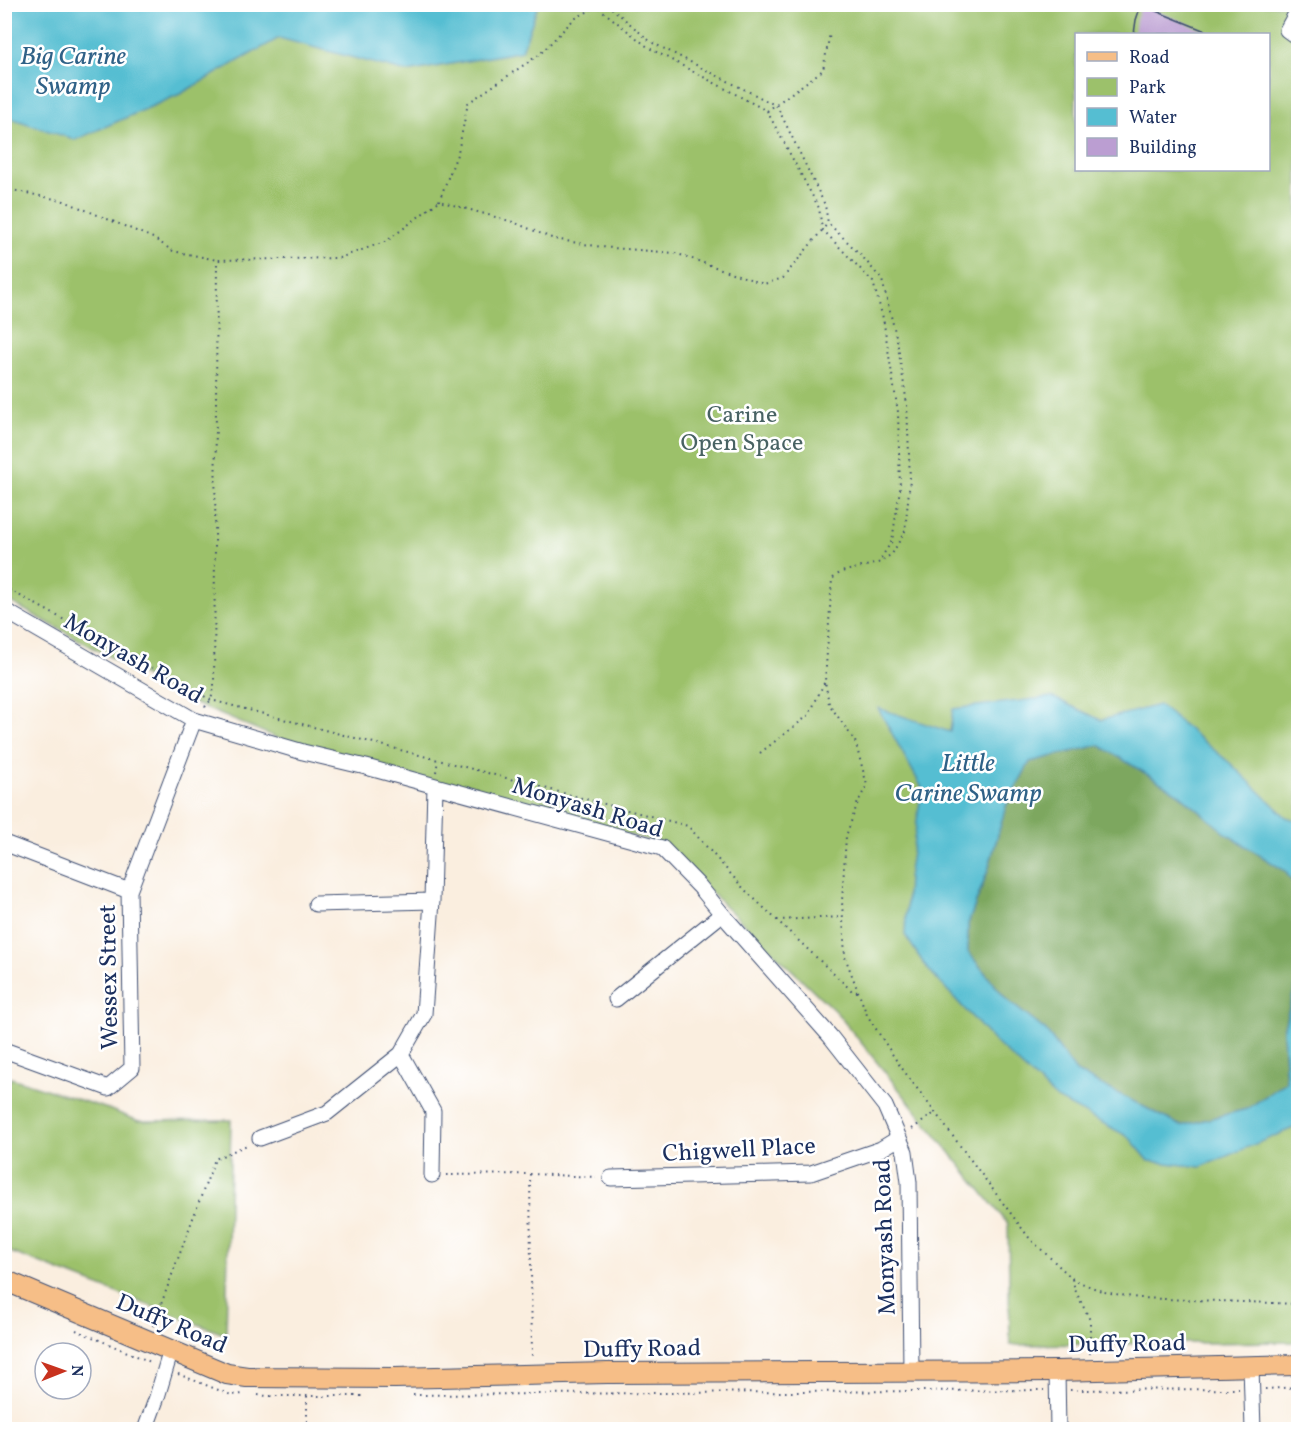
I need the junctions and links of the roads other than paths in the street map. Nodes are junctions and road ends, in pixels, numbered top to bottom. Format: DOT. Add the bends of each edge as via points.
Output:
graph roads {
  1 [pos="1298,12"];
  2 [pos="1293,34"];
  3 [pos="4,610"];
  4 [pos="194,720"];
  5 [pos="435,786"];
  6 [pos="4,843"];
  7 [pos="129,891"];
  8 [pos="432,901"];
  9 [pos="316,904"];
  10 [pos="722,914"];
  11 [pos="616,999"];
  12 [pos="4,1050"];
  13 [pos="401,1054"];
  14 [pos="260,1138"];
  15 [pos="899,1138"];
  16 [pos="432,1175"];
  17 [pos="611,1178"];
  18 [pos="4,1280"];
  19 [pos="171,1350"];
  20 [pos="1299,1365"];
  21 [pos="1251,1366"];
  22 [pos="1057,1371"];
  23 [pos="911,1372"];
  24 [pos="145,1430"];
  25 [pos="1058,1430"];
  26 [pos="1253,1430"];
  1 -- 2 [label="street"];
  3 -- 4 [label="street, Monyash Road"];
  4 -- 5 [label="street, Monyash Road"];
  4 -- 7 [label="street, Wessex Street"];
  5 -- 8 [label="street"];
  5 -- 10 [label="street, Monyash Road" via="662,849"];
  6 -- 7 [label="street"];
  7 -- 12 [label="street, Wessex Street" via="132,1068 108,1088"];
  8 -- 9 [label="street"];
  8 -- 13 [label="street" via="423,1014"];
  10 -- 11 [label="street"];
  10 -- 15 [label="street, Monyash Road" via="830,1036 885,1106"];
  13 -- 14 [label="street" via="327,1113"];
  13 -- 16 [label="street" via="433,1111"];
  15 -- 17 [label="street, Chigwell Place" via="881,1149 811,1173"];
  15 -- 23 [label="street, Monyash Road" via="909,1182"];
  18 -- 19 [label="main road, Duffy Road"];
  19 -- 23 [label="main road, Duffy Road" via="227,1374 247,1377"];
  19 -- 24 [label="street"];
  20 -- 21 [label="main road, Duffy Road"];
  21 -- 22 [label="main road, Duffy Road"];
  21 -- 26 [label="street"];
  22 -- 23 [label="main road, Duffy Road"];
  22 -- 25 [label="street"];
}
